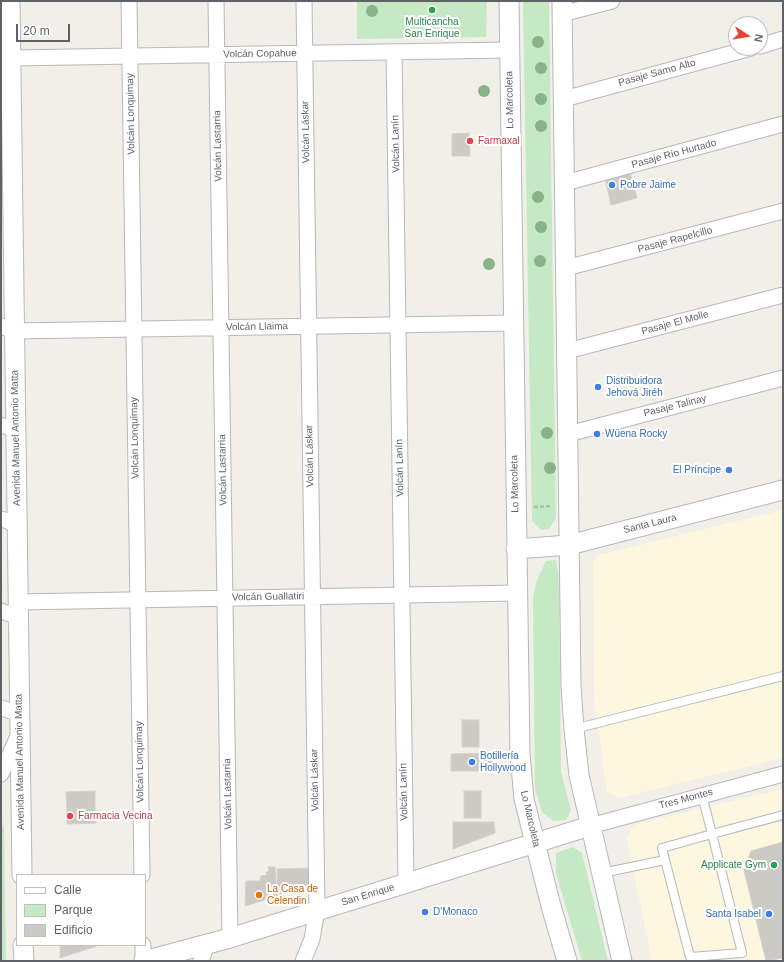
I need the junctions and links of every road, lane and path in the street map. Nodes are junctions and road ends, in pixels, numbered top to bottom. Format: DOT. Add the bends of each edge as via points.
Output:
graph roads {
  1 [pos="10,1"];
  2 [pos="129,1"];
  3 [pos="216,1"];
  4 [pos="304,1"];
  5 [pos="509,1"];
  6 [pos="612,1"];
  7 [pos="562,8"];
  8 [pos="5,19"];
  9 [pos="783,40"];
  10 [pos="768,44"];
  11 [pos="509,50"];
  12 [pos="394,52"];
  13 [pos="305,53"];
  14 [pos="217,54"];
  15 [pos="728,54"];
  16 [pos="130,56"];
  17 [pos="10,58"];
  18 [pos="564,99"];
  19 [pos="783,124"];
  20 [pos="565,183"];
  21 [pos="783,211"];
  22 [pos="566,268"];
  23 [pos="783,294"];
  24 [pos="513,323"];
  25 [pos="398,324"];
  26 [pos="308,326"];
  27 [pos="221,328"];
  28 [pos="8,329"];
  29 [pos="134,329"];
  30 [pos="567,351"];
  31 [pos="783,378"];
  32 [pos="8,428"];
  33 [pos="568,434"];
  34 [pos="783,490"];
  35 [pos="569,505"];
  36 [pos="515,508"];
  37 [pos="9,522"];
  38 [pos="569,545"];
  39 [pos="516,549"];
  40 [pos="517,593"];
  41 [pos="402,595"];
  42 [pos="312,596"];
  43 [pos="225,598"];
  44 [pos="138,600"];
  45 [pos="13,610"];
  46 [pos="783,676"];
  47 [pos="1,708"];
  48 [pos="20,723"];
  49 [pos="574,729"];
  50 [pos="1,774"];
  51 [pos="783,774"];
  52 [pos="702,795"];
  53 [pos="783,815"];
  54 [pos="590,826"];
  55 [pos="712,834"];
  56 [pos="536,844"];
  57 [pos="665,860"];
  58 [pos="601,873"];
  59 [pos="22,874"];
  60 [pos="142,874"];
  61 [pos="406,884"];
  62 [pos="317,910"];
  63 [pos="230,938"];
  64 [pos="23,946"];
  65 [pos="143,946"];
  66 [pos="204,953"];
  67 [pos="24,961"];
  68 [pos="144,961"];
  69 [pos="303,961"];
  70 [pos="567,961"];
  71 [pos="622,961"];
  1 -- 8 [label="street, Avenida Manuel Antonio Matta"];
  2 -- 16 [label="street, Volcán Lonquimay"];
  3 -- 14 [label="street, Volcán Lastarria"];
  4 -- 13 [label="street, Volcán Láskar"];
  5 -- 11 [label="street, Lo Marcoleta"];
  6 -- 7 [label="street"];
  7 -- 18 [label="street"];
  8 -- 17 [label="street, Avenida Manuel Antonio Matta"];
  9 -- 10 [label="street"];
  11 -- 12 [label="street, Volcán Copahue"];
  11 -- 24 [label="street, Lo Marcoleta"];
  12 -- 13 [label="street, Volcán Copahue"];
  12 -- 25 [label="street, Volcán Lanín"];
  13 -- 14 [label="street, Volcán Copahue"];
  13 -- 26 [label="street, Volcán Láskar"];
  14 -- 16 [label="street, Volcán Copahue"];
  14 -- 27 [label="street, Volcán Lastarria"];
  15 -- 18 [label="street, Pasaje Samo Alto"];
  16 -- 17 [label="street, Volcán Copahue"];
  16 -- 29 [label="street, Volcán Lonquimay"];
  17 -- 28 [label="street, Avenida Manuel Antonio Matta"];
  18 -- 20 [label="street"];
  19 -- 20 [label="street, Pasaje Río Hurtado"];
  20 -- 22 [label="street"];
  21 -- 22 [label="street, Pasaje Rapelcillo"];
  22 -- 30 [label="street"];
  23 -- 30 [label="street, Pasaje El Molle"];
  24 -- 25 [label="street, Volcán Llaima"];
  24 -- 36 [label="street, Lo Marcoleta"];
  25 -- 26 [label="street, Volcán Llaima"];
  25 -- 41 [label="street, Volcán Lanín"];
  26 -- 27 [label="street, Volcán Llaima"];
  26 -- 42 [label="street, Volcán Láskar"];
  27 -- 29 [label="street, Volcán Llaima"];
  27 -- 43 [label="street, Volcán Lastarria"];
  28 -- 29 [label="street, Volcán Llaima"];
  28 -- 32 [label="street, Avenida Manuel Antonio Matta"];
  29 -- 44 [label="street, Volcán Lonquimay"];
  30 -- 33 [label="street"];
  31 -- 33 [label="street, Pasaje Talinay"];
  32 -- 37 [label="street, Avenida Manuel Antonio Matta"];
  33 -- 35 [label="street"];
  34 -- 38 [label="street, Santa Laura"];
  35 -- 36 [label="path"];
  35 -- 38 [label="street"];
  36 -- 39 [label="street, Lo Marcoleta"];
  37 -- 45 [label="street, Avenida Manuel Antonio Matta"];
  38 -- 39 [label="street, Santa Laura"];
  38 -- 49 [label="street"];
  39 -- 40 [label="street, Lo Marcoleta"];
  40 -- 41 [label="street, Volcán Guallatiri"];
  40 -- 56 [label="street, Lo Marcoleta" via="520,754 524,799"];
  41 -- 42 [label="street, Volcán Guallatiri"];
  41 -- 61 [label="street, Volcán Lanín"];
  42 -- 43 [label="street, Volcán Guallatiri"];
  42 -- 62 [label="street, Volcán Láskar"];
  43 -- 44 [label="street, Volcán Guallatiri"];
  43 -- 63 [label="street, Volcán Lastarria"];
  44 -- 45 [label="street, Volcán Guallatiri"];
  44 -- 60 [label="street, Volcán Lonquimay"];
  45 -- 48 [label="street, Avenida Manuel Antonio Matta"];
  46 -- 49 [label="lane"];
  47 -- 48 [label="street"];
  48 -- 50 [label="street"];
  48 -- 59 [label="street, Avenida Manuel Antonio Matta"];
  49 -- 54 [label="street" via="579,775"];
  51 -- 52 [label="street, Tres Montes"];
  52 -- 54 [label="street, Tres Montes"];
  52 -- 55 [label="lane"];
  53 -- 55 [label="lane"];
  54 -- 56 [label="street, San Enrique"];
  54 -- 58 [label="street"];
  55 -- 57 [label="lane" via="662,848"];
  55 -- 57 [label="lane" via="742,953 690,958"];
  56 -- 61 [label="street, San Enrique"];
  56 -- 70 [label="street, Lo Marcoleta"];
  57 -- 58 [label="lane"];
  58 -- 71 [label="street"];
  61 -- 62 [label="street, San Enrique"];
  62 -- 63 [label="street, San Enrique"];
  62 -- 69 [label="street, Volcán Láskar" via="312,939"];
  63 -- 66 [label="street, San Enrique"];
  64 -- 67 [label="street"];
  65 -- 68 [label="street"];
  66 -- 68 [label="street, San Enrique"];
}
